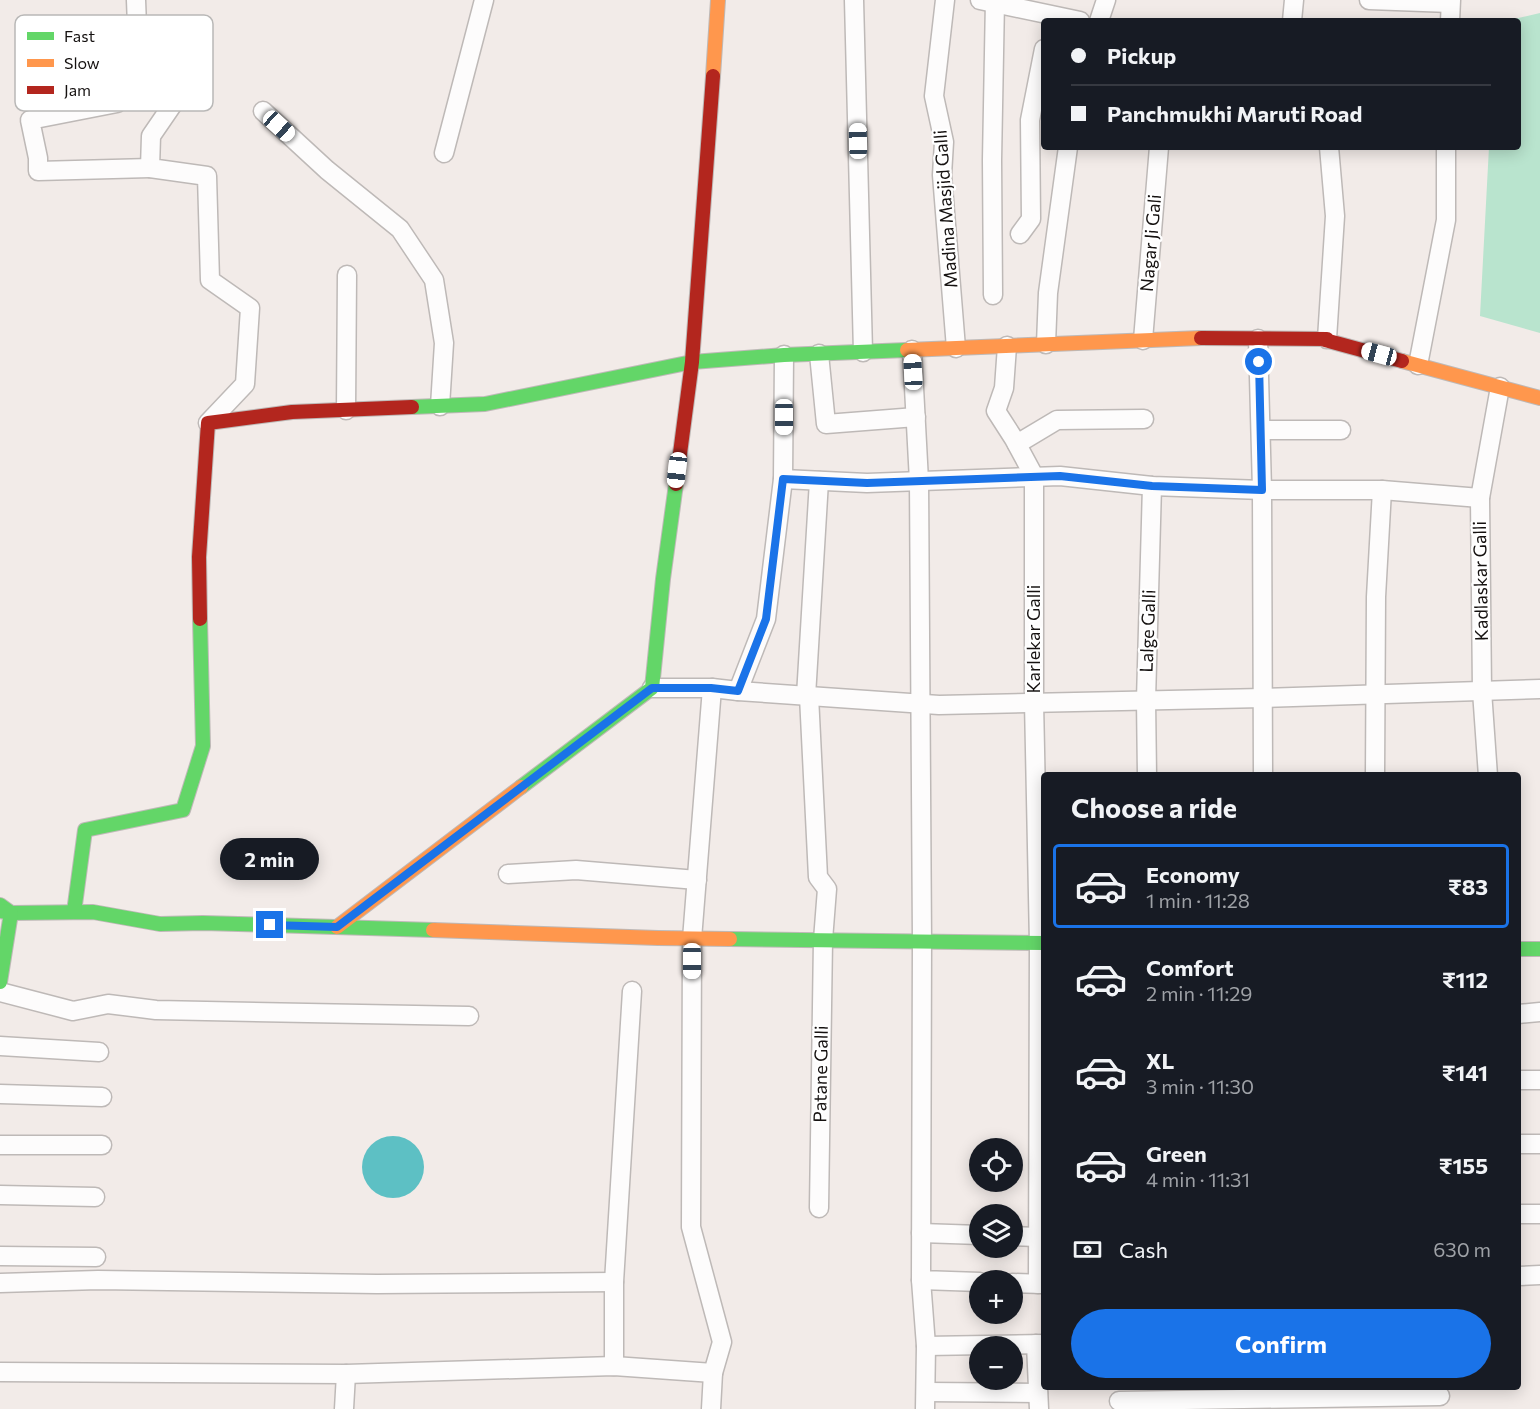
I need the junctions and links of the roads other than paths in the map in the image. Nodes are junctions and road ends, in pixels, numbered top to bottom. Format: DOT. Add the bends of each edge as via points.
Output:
graph roads {
  1 [pos="136,0"];
  2 [pos="484,0"];
  3 [pos="718,0"];
  4 [pos="854,0"];
  5 [pos="945,0"];
  6 [pos="1106,0"];
  7 [pos="1294,0"];
  8 [pos="1370,0"];
  9 [pos="990,1"];
  10 [pos="1450,8"];
  11 [pos="1051,12"];
  12 [pos="137,15"];
  13 [pos="1070,18"];
  14 [pos="1100,18"];
  15 [pos="1292,18"];
  16 [pos="1041,64"];
  17 [pos="76,111"];
  18 [pos="168,111"];
  19 [pos="262,111"];
  20 [pos="1068,150"];
  21 [pos="1159,150"];
  22 [pos="1329,150"];
  23 [pos="1446,150"];
  24 [pos="444,153"];
  25 [pos="150,168"];
  26 [pos="1020,234"];
  27 [pos="347,275"];
  28 [pos="993,296"];
  29 [pos="1258,339"];
  30 [pos="1327,339"];
  31 [pos="1143,340"];
  32 [pos="1046,344"];
  33 [pos="1007,346"];
  34 [pos="956,348"];
  35 [pos="912,350"];
  36 [pos="863,352"];
  37 [pos="819,354"];
  38 [pos="784,355"];
  39 [pos="692,362"];
  40 [pos="1418,365"];
  41 [pos="1500,387"];
  42 [pos="1540,398"];
  43 [pos="440,406"];
  44 [pos="346,410"];
  45 [pos="916,417"];
  46 [pos="1144,419"];
  47 [pos="208,423"];
  48 [pos="1261,430"];
  49 [pos="1341,430"];
  50 [pos="1017,444"];
  51 [pos="1034,476"];
  52 [pos="783,479"];
  53 [pos="819,481"];
  54 [pos="919,481"];
  55 [pos="1152,486"];
  56 [pos="1262,490"];
  57 [pos="1382,490"];
  58 [pos="1480,498"];
  59 [pos="652,688"];
  60 [pos="711,688"];
  61 [pos="1540,689"];
  62 [pos="738,691"];
  63 [pos="1482,691"];
  64 [pos="1376,694"];
  65 [pos="807,696"];
  66 [pos="1263,698"];
  67 [pos="1146,700"];
  68 [pos="1034,702"];
  69 [pos="921,703"];
  70 [pos="1147,772"];
  71 [pos="1263,772"];
  72 [pos="1375,772"];
  73 [pos="1488,772"];
  74 [pos="508,874"];
  75 [pos="697,880"];
  76 [pos="4,910"];
  77 [pos="74,912"];
  78 [pos="1041,913"];
  79 [pos="337,927"];
  80 [pos="692,939"];
  81 [pos="824,940"];
  82 [pos="922,942"];
  83 [pos="1041,943"];
  84 [pos="1521,949"];
  85 [pos="1540,949"];
  86 [pos="0,982"];
  87 [pos="632,991"];
  88 [pos="0,992"];
  89 [pos="1540,1012"];
  90 [pos="1521,1014"];
  91 [pos="469,1016"];
  92 [pos="1041,1016"];
  93 [pos="0,1046"];
  94 [pos="99,1052"];
  95 [pos="1521,1080"];
  96 [pos="1540,1080"];
  97 [pos="0,1094"];
  98 [pos="102,1097"];
  99 [pos="1540,1143"];
  100 [pos="1521,1144"];
  101 [pos="0,1145"];
  102 [pos="102,1145"];
  103 [pos="0,1195"];
  104 [pos="95,1197"];
  105 [pos="819,1208"];
  106 [pos="1521,1214"];
  107 [pos="1540,1214"];
  108 [pos="921,1233"];
  109 [pos="969,1235"];
  110 [pos="1023,1236"];
  111 [pos="1038,1237"];
  112 [pos="0,1256"];
  113 [pos="96,1257"];
  114 [pos="1540,1275"];
  115 [pos="1521,1276"];
  116 [pos="921,1280"];
  117 [pos="614,1282"];
  118 [pos="969,1282"];
  119 [pos="0,1283"];
  120 [pos="1023,1283"];
  121 [pos="1041,1284"];
  122 [pos="1040,1344"];
  123 [pos="927,1346"];
  124 [pos="614,1366"];
  125 [pos="0,1372"];
  126 [pos="713,1373"];
  127 [pos="346,1374"];
  128 [pos="1440,1398"];
  129 [pos="1119,1399"];
  130 [pos="926,1401"];
  131 [pos="1038,1401"];
  132 [pos="344,1409"];
  133 [pos="711,1409"];
  1 -- 12 [label="street"];
  2 -- 24 [label="street"];
  3 -- 39 [label="street"];
  4 -- 36 [label="street"];
  5 -- 34 [label="street, Madina Masjid Galli" via="934,96 944,142 942,175"];
  6 -- 14 [label="street"];
  7 -- 15 [label="street"];
  8 -- 10 [label="street"];
  9 -- 11 [label="street"];
  9 -- 28 [label="street"];
  11 -- 13 [label="street"];
  16 -- 26 [label="street" via="1030,120 1031,219"];
  17 -- 25 [label="street" via="30,120 38,171"];
  18 -- 25 [label="street" via="151,136"];
  19 -- 43 [label="street" via="400,229 434,280 444,343"];
  20 -- 32 [label="street" via="1048,293"];
  21 -- 31 [label="street, Nagar Ji Gali"];
  22 -- 30 [label="street" via="1335,216"];
  23 -- 40 [label="street" via="1446,220"];
  25 -- 47 [label="street" via="207,176 210,280 250,308 245,384"];
  27 -- 44 [label="street"];
  29 -- 30 [label="street"];
  29 -- 31 [label="street"];
  29 -- 48 [label="street"];
  30 -- 40 [label="street"];
  31 -- 32 [label="street"];
  32 -- 33 [label="street"];
  33 -- 34 [label="street"];
  33 -- 50 [label="street, Karlekar Galli" via="1004,388 996,411"];
  34 -- 35 [label="street"];
  35 -- 36 [label="street"];
  35 -- 45 [label="street"];
  36 -- 37 [label="street"];
  37 -- 38 [label="street"];
  37 -- 45 [label="street" via="826,424"];
  38 -- 39 [label="street"];
  38 -- 52 [label="street"];
  39 -- 43 [label="street" via="485,404"];
  39 -- 59 [label="street"];
  40 -- 41 [label="street"];
  41 -- 42 [label="street"];
  41 -- 58 [label="street, Kadlaskar Galli"];
  43 -- 44 [label="street"];
  44 -- 47 [label="street" via="292,412"];
  45 -- 54 [label="street"];
  46 -- 50 [label="street" via="1057,420"];
  47 -- 77 [label="street" via="199,557 203,746 183,810 86,830"];
  48 -- 49 [label="street"];
  48 -- 56 [label="street"];
  50 -- 51 [label="street, Karlekar Galli"];
  51 -- 54 [label="street"];
  51 -- 55 [label="street"];
  51 -- 68 [label="street, Karlekar Galli"];
  52 -- 53 [label="street"];
  52 -- 62 [label="street" via="766,619"];
  53 -- 54 [label="street"];
  53 -- 65 [label="street, Patane Galli"];
  54 -- 69 [label="street"];
  55 -- 56 [label="street"];
  55 -- 67 [label="street, Lalge Galli"];
  56 -- 57 [label="street"];
  56 -- 66 [label="street"];
  57 -- 58 [label="street"];
  57 -- 64 [label="street"];
  58 -- 63 [label="street, Kadlaskar Galli"];
  59 -- 60 [label="street"];
  59 -- 79 [label="street"];
  60 -- 62 [label="street"];
  60 -- 75 [label="street"];
  61 -- 63 [label="street"];
  62 -- 65 [label="street"];
  63 -- 64 [label="street"];
  63 -- 73 [label="street, Kadlaskar Galli"];
  64 -- 66 [label="street"];
  64 -- 72 [label="street"];
  65 -- 69 [label="street"];
  65 -- 81 [label="street, Patane Galli" via="818,877 827,889"];
  66 -- 67 [label="street"];
  66 -- 71 [label="street"];
  67 -- 68 [label="street"];
  67 -- 70 [label="street, Lalge Galli"];
  68 -- 69 [label="street"];
  68 -- 78 [label="street, Karlekar Galli"];
  69 -- 82 [label="street"];
  74 -- 75 [label="street" via="576,870"];
  75 -- 80 [label="street"];
  76 -- 77 [label="street"];
  76 -- 86 [label="street"];
  77 -- 79 [label="street" via="160,924"];
  79 -- 80 [label="street"];
  80 -- 81 [label="street"];
  80 -- 126 [label="street" via="691,1227 722,1342"];
  81 -- 82 [label="street"];
  81 -- 105 [label="street, Patane Galli"];
  82 -- 83 [label="street"];
  82 -- 108 [label="street"];
  84 -- 85 [label="street"];
  87 -- 117 [label="street"];
  88 -- 91 [label="street" via="73,1011 108,1004 156,1010"];
  89 -- 90 [label="street"];
  92 -- 111 [label="street, Karlekar Galli"];
  93 -- 94 [label="street"];
  95 -- 96 [label="street"];
  97 -- 98 [label="street"];
  99 -- 100 [label="street"];
  101 -- 102 [label="street"];
  103 -- 104 [label="street"];
  106 -- 107 [label="street"];
  108 -- 109 [label="street"];
  108 -- 116 [label="street"];
  110 -- 111 [label="street"];
  111 -- 121 [label="street, Karlekar Galli"];
  112 -- 113 [label="street"];
  114 -- 115 [label="street"];
  116 -- 118 [label="street"];
  116 -- 123 [label="street"];
  117 -- 119 [label="street"];
  117 -- 124 [label="street"];
  120 -- 121 [label="street"];
  122 -- 123 [label="street"];
  122 -- 131 [label="street"];
  123 -- 130 [label="street"];
  124 -- 126 [label="street"];
  124 -- 127 [label="street"];
  125 -- 127 [label="street"];
  126 -- 133 [label="street"];
  127 -- 132 [label="street"];
  128 -- 129 [label="street"];
  130 -- 131 [label="street"];
}
